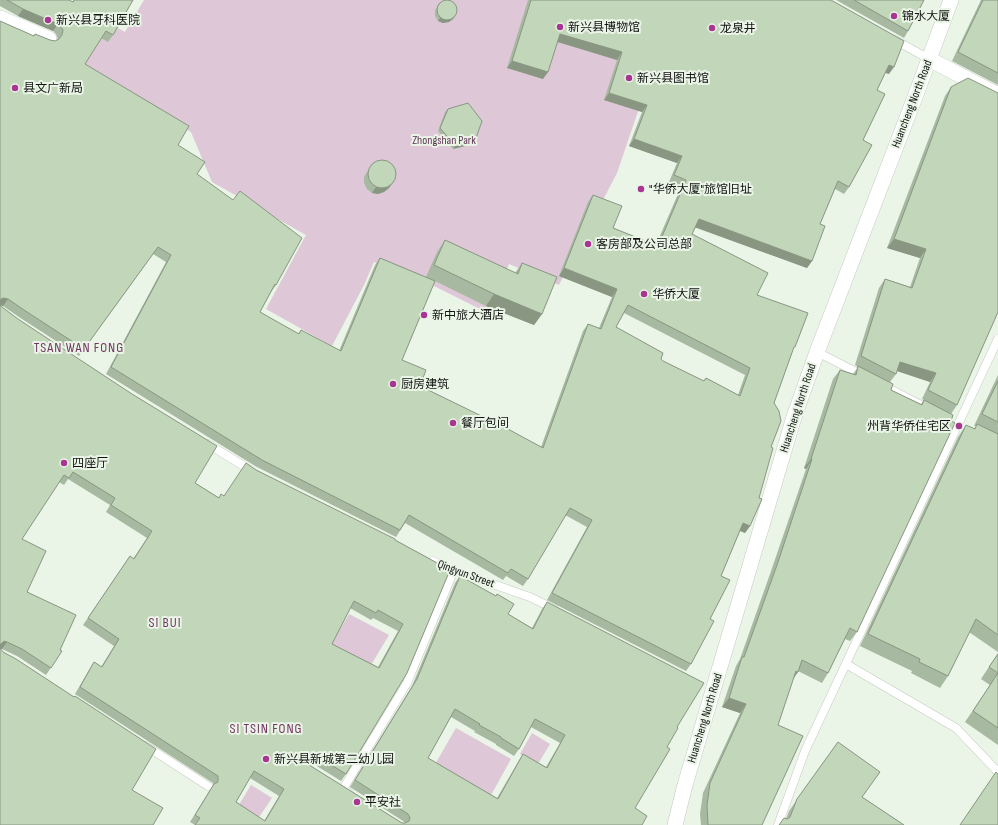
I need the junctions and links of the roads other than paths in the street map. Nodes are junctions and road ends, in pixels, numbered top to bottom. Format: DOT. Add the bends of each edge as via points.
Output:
graph roads {
  1 [pos="951,0"];
  2 [pos="0,18"];
  3 [pos="887,36"];
  4 [pos="49,39"];
  5 [pos="929,59"];
  6 [pos="998,95"];
  7 [pos="998,339"];
  8 [pos="817,352"];
  9 [pos="930,409"];
  10 [pos="198,438"];
  11 [pos="261,475"];
  12 [pos="429,560"];
  13 [pos="454,570"];
  14 [pos="558,611"];
  15 [pos="846,664"];
  16 [pos="141,743"];
  17 [pos="998,772"];
  18 [pos="208,786"];
  19 [pos="356,797"];
  20 [pos="674,825"];
  21 [pos="778,825"];
  1 -- 5 [label="street, Huancheng North Road"];
  2 -- 4 [label="street"];
  3 -- 5 [label="lane"];
  5 -- 6 [label="street"];
  5 -- 8 [label="street, Huancheng North Road"];
  7 -- 15 [label="lane"];
  8 -- 9 [label="lane"];
  8 -- 20 [label="street, Huancheng North Road" via="794,417 709,690"];
  10 -- 11 [label="lane"];
  12 -- 13 [label="lane, Qingyun Street"];
  13 -- 14 [label="lane, Qingyun Street" via="530,597"];
  13 -- 19 [label="lane" via="407,684 340,787"];
  15 -- 17 [label="lane" via="956,728"];
  15 -- 21 [label="lane" via="805,751"];
  16 -- 18 [label="lane"];
}
